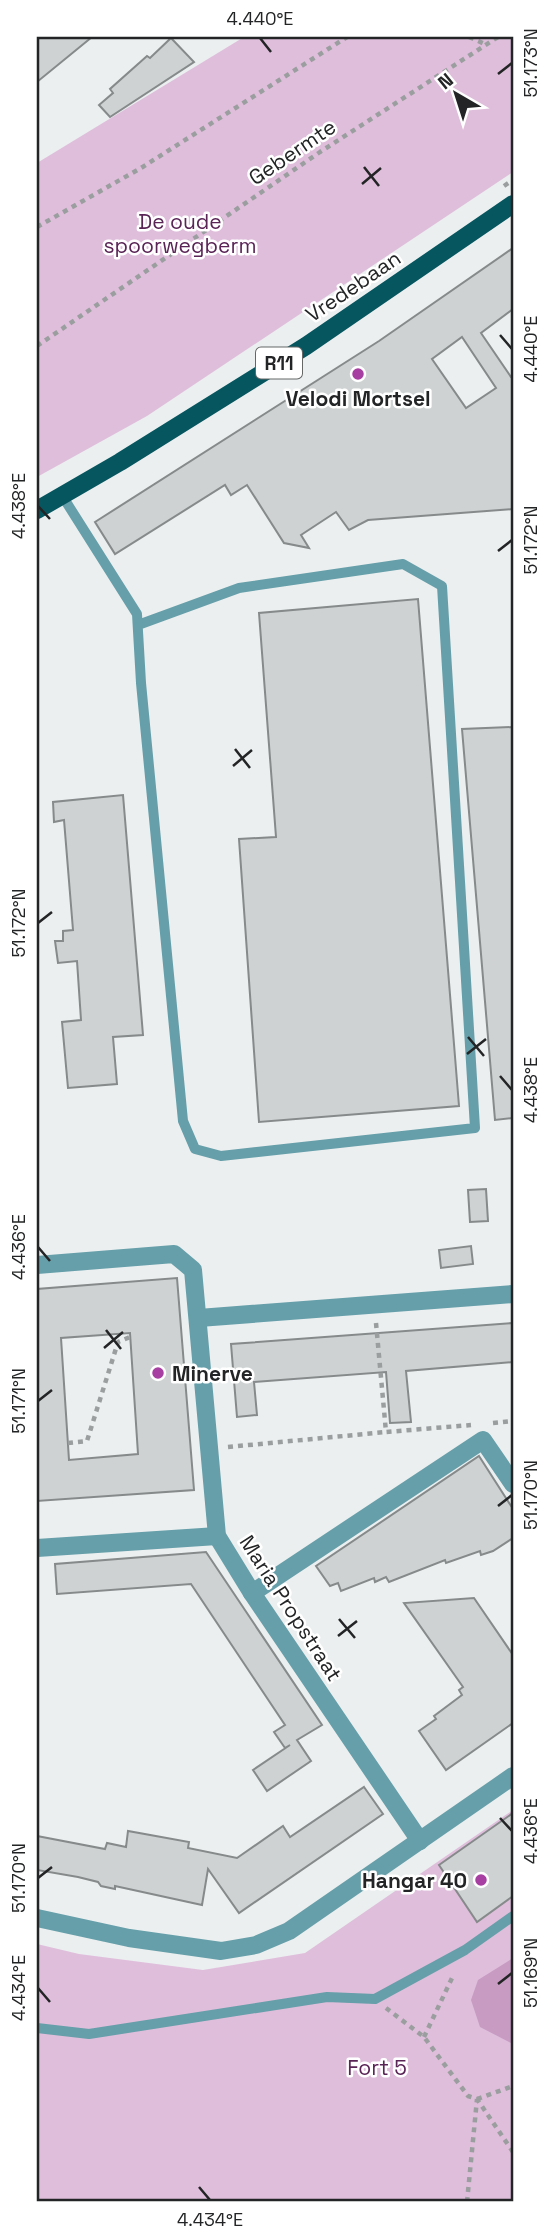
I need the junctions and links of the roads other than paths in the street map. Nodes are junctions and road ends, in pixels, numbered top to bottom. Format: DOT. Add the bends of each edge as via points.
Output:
graph roads {
  1 [pos="513,204"];
  2 [pos="63,497"];
  3 [pos="37,510"];
  4 [pos="138,625"];
  5 [pos="37,1265"];
  6 [pos="513,1294"];
  7 [pos="199,1318"];
  8 [pos="513,1484"];
  9 [pos="217,1536"];
  10 [pos="37,1548"];
  11 [pos="252,1593"];
  12 [pos="513,1776"];
  13 [pos="420,1841"];
  14 [pos="513,1916"];
  15 [pos="37,1918"];
  16 [pos="37,2028"];
  1 -- 2 [label="main road, Vredebaan / R11" via="306,346"];
  2 -- 3 [label="main road, Vredebaan / R11"];
  2 -- 4 [label="lane" via="137,614"];
  4 -- 4 [label="lane" via="183,1121 195,1149 221,1156 475,1128 442,586 403,564 239,588"];
  5 -- 7 [label="street, Maria Propstraat" via="174,1254 193,1270"];
  6 -- 7 [label="street"];
  7 -- 9 [label="street, Maria Propstraat"];
  8 -- 11 [label="street" via="483,1440"];
  9 -- 10 [label="street"];
  9 -- 11 [label="street, Maria Propstraat"];
  11 -- 13 [label="street, Maria Propstraat"];
  12 -- 13 [label="street"];
  13 -- 15 [label="street" via="289,1931 257,1945 221,1951"];
  14 -- 16 [label="lane" via="465,1950 374,1998 327,1997 89,2034"];
}
